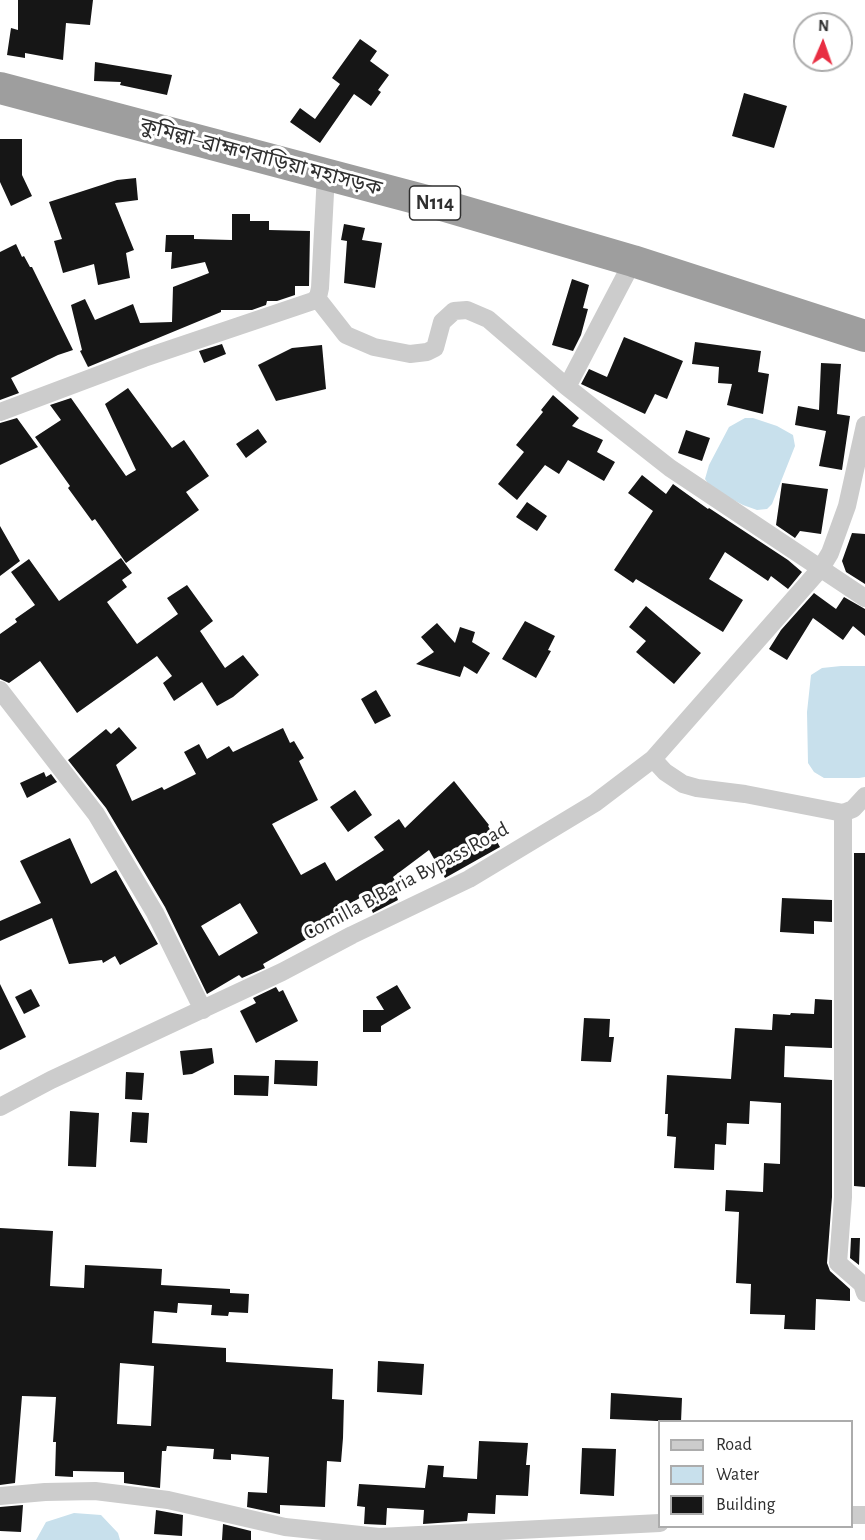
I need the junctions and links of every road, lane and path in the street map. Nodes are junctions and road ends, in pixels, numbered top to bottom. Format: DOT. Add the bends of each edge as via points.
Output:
graph roads {
  1 [pos="0,88"];
  2 [pos="326,174"];
  3 [pos="633,261"];
  4 [pos="317,298"];
  5 [pos="865,336"];
  6 [pos="567,387"];
  7 [pos="0,412"];
  8 [pos="865,425"];
  9 [pos="821,568"];
  10 [pos="865,598"];
  11 [pos="0,690"];
  12 [pos="653,759"];
  13 [pos="865,796"];
  14 [pos="843,813"];
  15 [pos="203,1010"];
  16 [pos="0,1107"];
  17 [pos="865,1293"];
  18 [pos="0,1496"];
  19 [pos="658,1524"];
  20 [pos="496,1536"];
  1 -- 2 [label="highway, কুমিল্লা–ব্রাহ্মণবাড়িয়া মহাসড়ক / N114"];
  2 -- 3 [label="highway, কুমিল্লা–ব্রাহ্মণবাড়িয়া মহাসড়ক / N114"];
  2 -- 4 [label="street"];
  3 -- 5 [label="highway, কুমিল্লা–ব্রাহ্মণবাড়িয়া মহাসড়ক / N114"];
  3 -- 6 [label="street"];
  4 -- 6 [label="street" via="346,335 374,347 410,354 435,348 442,322 454,311 467,310 488,319"];
  4 -- 7 [label="street"];
  6 -- 9 [label="street" via="670,468"];
  8 -- 9 [label="street, Comilla B.Baria Bypass Road" via="847,506"];
  9 -- 10 [label="street"];
  9 -- 12 [label="street, Comilla B.Baria Bypass Road"];
  11 -- 15 [label="street" via="96,814 155,913"];
  12 -- 14 [label="street" via="683,784 697,788"];
  12 -- 15 [label="street, Comilla B.Baria Bypass Road" via="595,803 469,879"];
  13 -- 14 [label="street" via="854,809"];
  14 -- 17 [label="street" via="843,1197 838,1263 862,1284"];
  15 -- 16 [label="street, Comilla B.Baria Bypass Road"];
  18 -- 20 [label="street" via="95,1491 168,1500 285,1527 379,1537"];
  19 -- 20 [label="street"];
}
